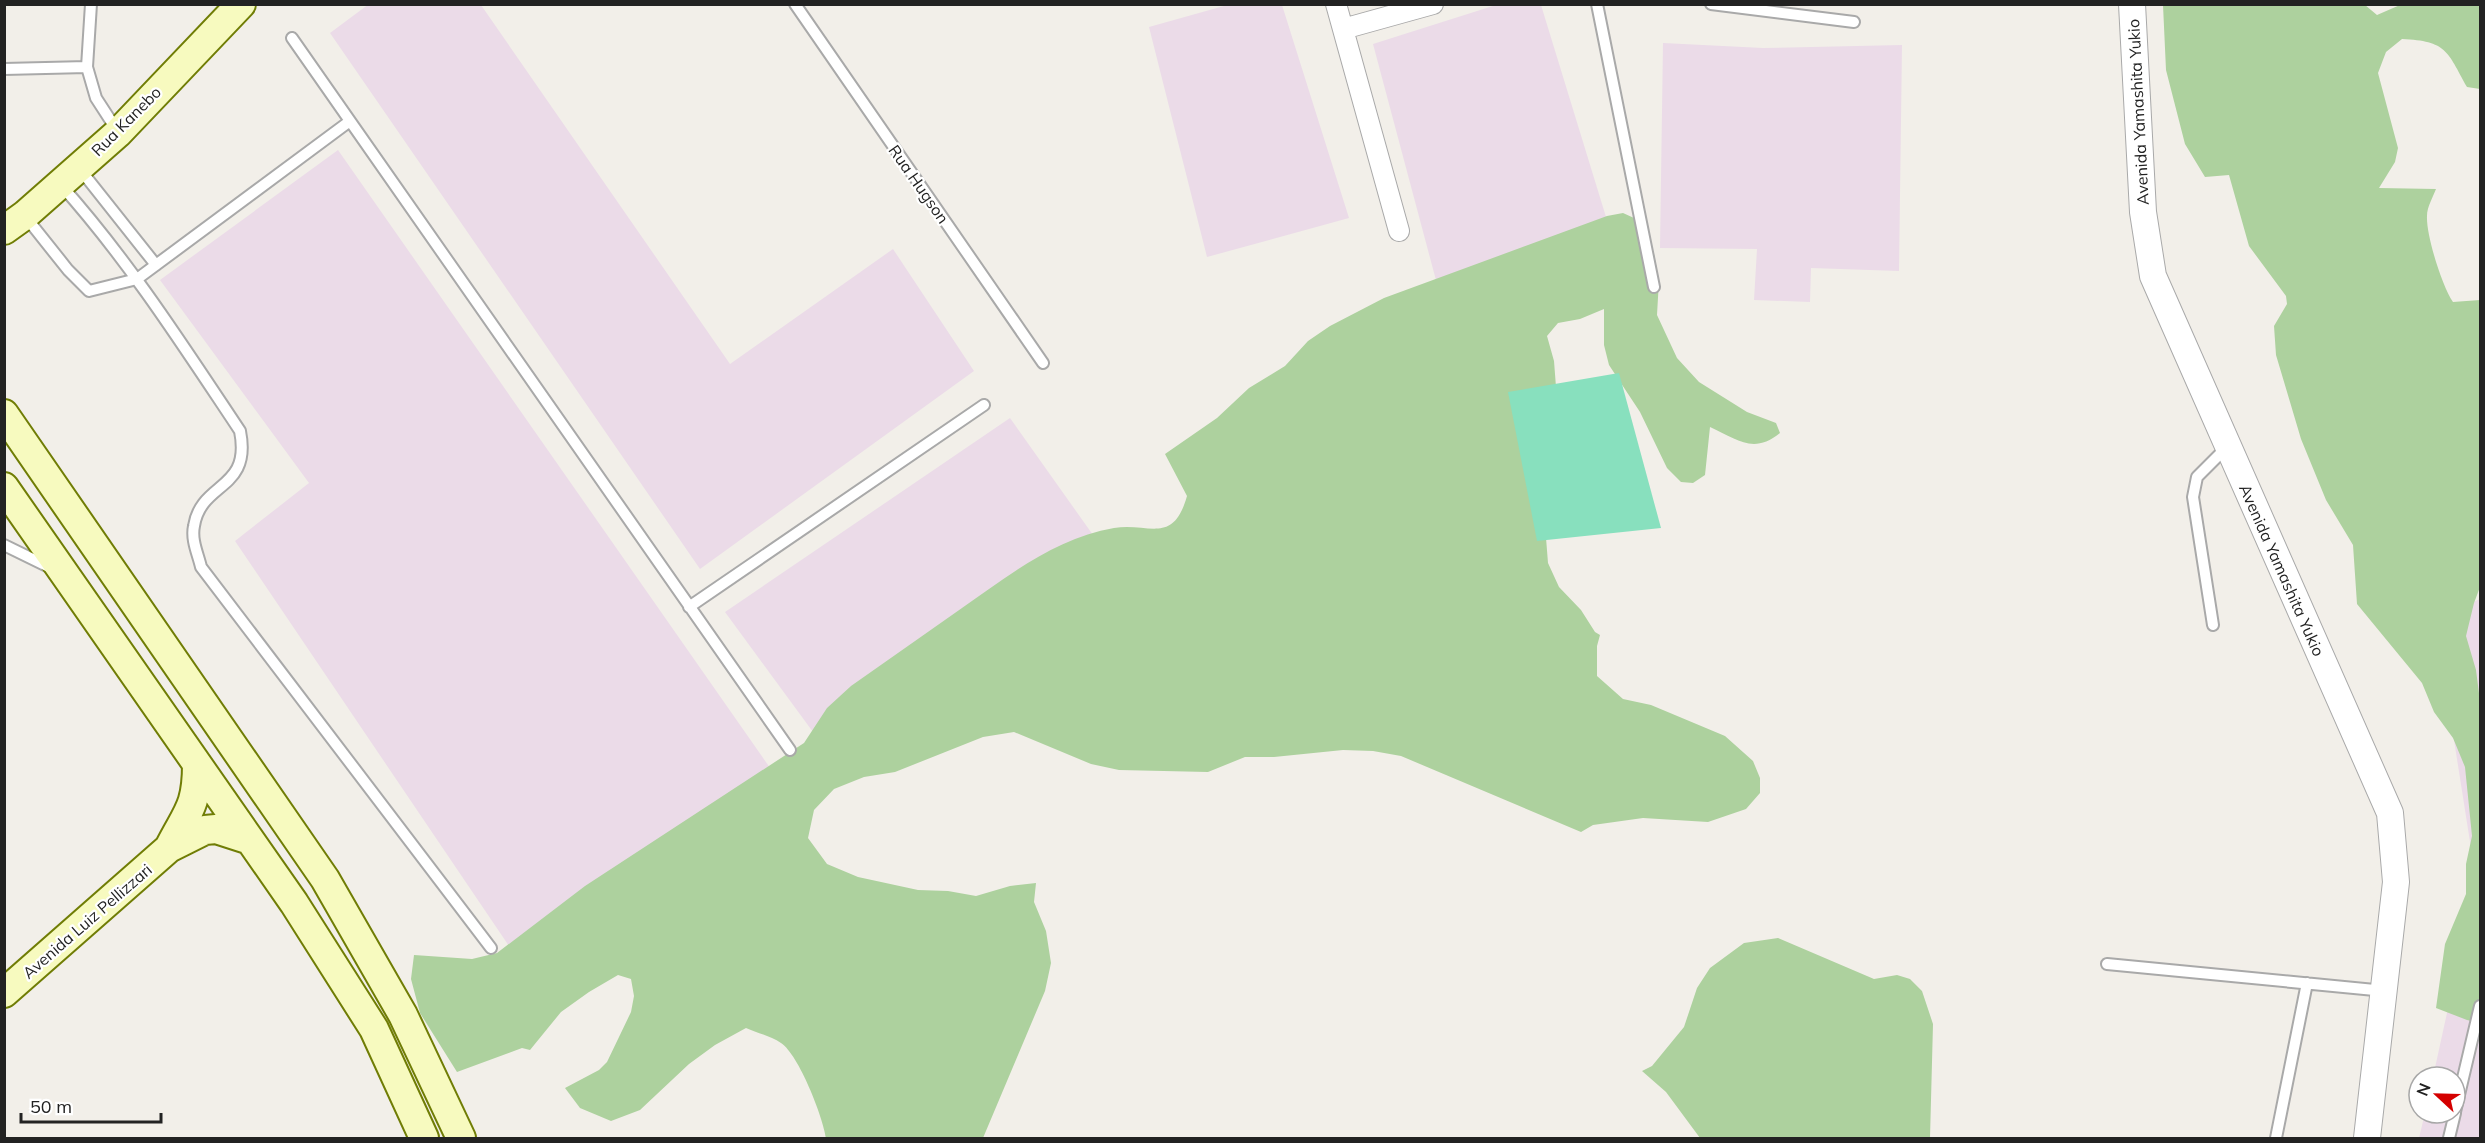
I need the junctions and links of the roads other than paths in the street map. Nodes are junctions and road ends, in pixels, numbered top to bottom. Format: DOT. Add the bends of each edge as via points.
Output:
graph roads {
  1 [pos="91,4"];
  2 [pos="240,4"];
  3 [pos="795,4"];
  4 [pos="1336,4"];
  5 [pos="1433,4"];
  6 [pos="1596,4"];
  7 [pos="1711,4"];
  8 [pos="2132,4"];
  9 [pos="1854,22"];
  10 [pos="1343,29"];
  11 [pos="292,38"];
  12 [pos="87,67"];
  13 [pos="4,69"];
  14 [pos="350,121"];
  15 [pos="118,133"];
  16 [pos="69,176"];
  17 [pos="15,223"];
  18 [pos="1399,231"];
  19 [pos="156,265"];
  20 [pos="137,279"];
  21 [pos="1654,287"];
  22 [pos="1043,363"];
  23 [pos="984,405"];
  24 [pos="4,414"];
  25 [pos="2228,447"];
  26 [pos="4,487"];
  27 [pos="4,545"];
  28 [pos="67,576"];
  29 [pos="689,607"];
  30 [pos="2213,625"];
  31 [pos="173,660"];
  32 [pos="140,682"];
  33 [pos="790,750"];
  34 [pos="197,764"];
  35 [pos="250,840"];
  36 [pos="169,848"];
  37 [pos="325,879"];
  38 [pos="294,903"];
  39 [pos="491,948"];
  40 [pos="2107,964"];
  41 [pos="2307,983"];
  42 [pos="2385,991"];
  43 [pos="4,993"];
  44 [pos="2481,1006"];
  45 [pos="2467,1065"];
  46 [pos="424,1138"];
  47 [pos="461,1138"];
  48 [pos="2276,1138"];
  49 [pos="2367,1138"];
  1 -- 12 [label="lane"];
  2 -- 15 [label="main road, Rua Kanebo"];
  3 -- 22 [label="lane, Rua Hugson"];
  4 -- 10 [label="street"];
  5 -- 10 [label="street"];
  6 -- 21 [label="lane"];
  7 -- 9 [label="lane"];
  8 -- 25 [label="street, Avenida Yamashita Yukio" via="2143,212 2153,276"];
  10 -- 18 [label="street"];
  11 -- 14 [label="lane"];
  12 -- 13 [label="lane"];
  12 -- 15 [label="lane" via="96,98"];
  14 -- 19 [label="lane"];
  14 -- 29 [label="lane"];
  15 -- 16 [label="main road, Rua Kanebo"];
  16 -- 17 [label="main road, Rua Kanebo"];
  16 -- 19 [label="lane"];
  16 -- 20 [label="lane" via="87,215"];
  17 -- 20 [label="lane" via="89,291"];
  19 -- 20 [label="lane"];
  20 -- 39 [label="lane" via="240,431 244,448 239,470 203,504 194,525 201,567"];
  23 -- 29 [label="lane"];
  24 -- 31 [label="main road"];
  25 -- 30 [label="lane" via="2197,477 2193,497"];
  25 -- 42 [label="street, Avenida Yamashita Yukio" via="2390,813 2396,882"];
  26 -- 28 [label="main road"];
  27 -- 28 [label="lane"];
  28 -- 32 [label="main road"];
  29 -- 33 [label="lane"];
  31 -- 32 [label="main road"];
  31 -- 37 [label="main road"];
  32 -- 34 [label="main road"];
  34 -- 35 [label="main road"];
  34 -- 36 [label="main road, Avenida Luiz Pellizzari" via="193,803"];
  35 -- 36 [label="main road, Avenida Luiz Pellizzari" via="205,830"];
  35 -- 38 [label="main road"];
  36 -- 43 [label="main road, Avenida Luiz Pellizzari"];
  37 -- 38 [label="main road"];
  37 -- 47 [label="main road" via="403,1015"];
  38 -- 46 [label="main road" via="374,1029"];
  40 -- 41 [label="lane"];
  41 -- 42 [label="lane"];
  41 -- 48 [label="lane"];
  42 -- 49 [label="street, Avenida Yamashita Yukio"];
  44 -- 45 [label="lane"];
}
